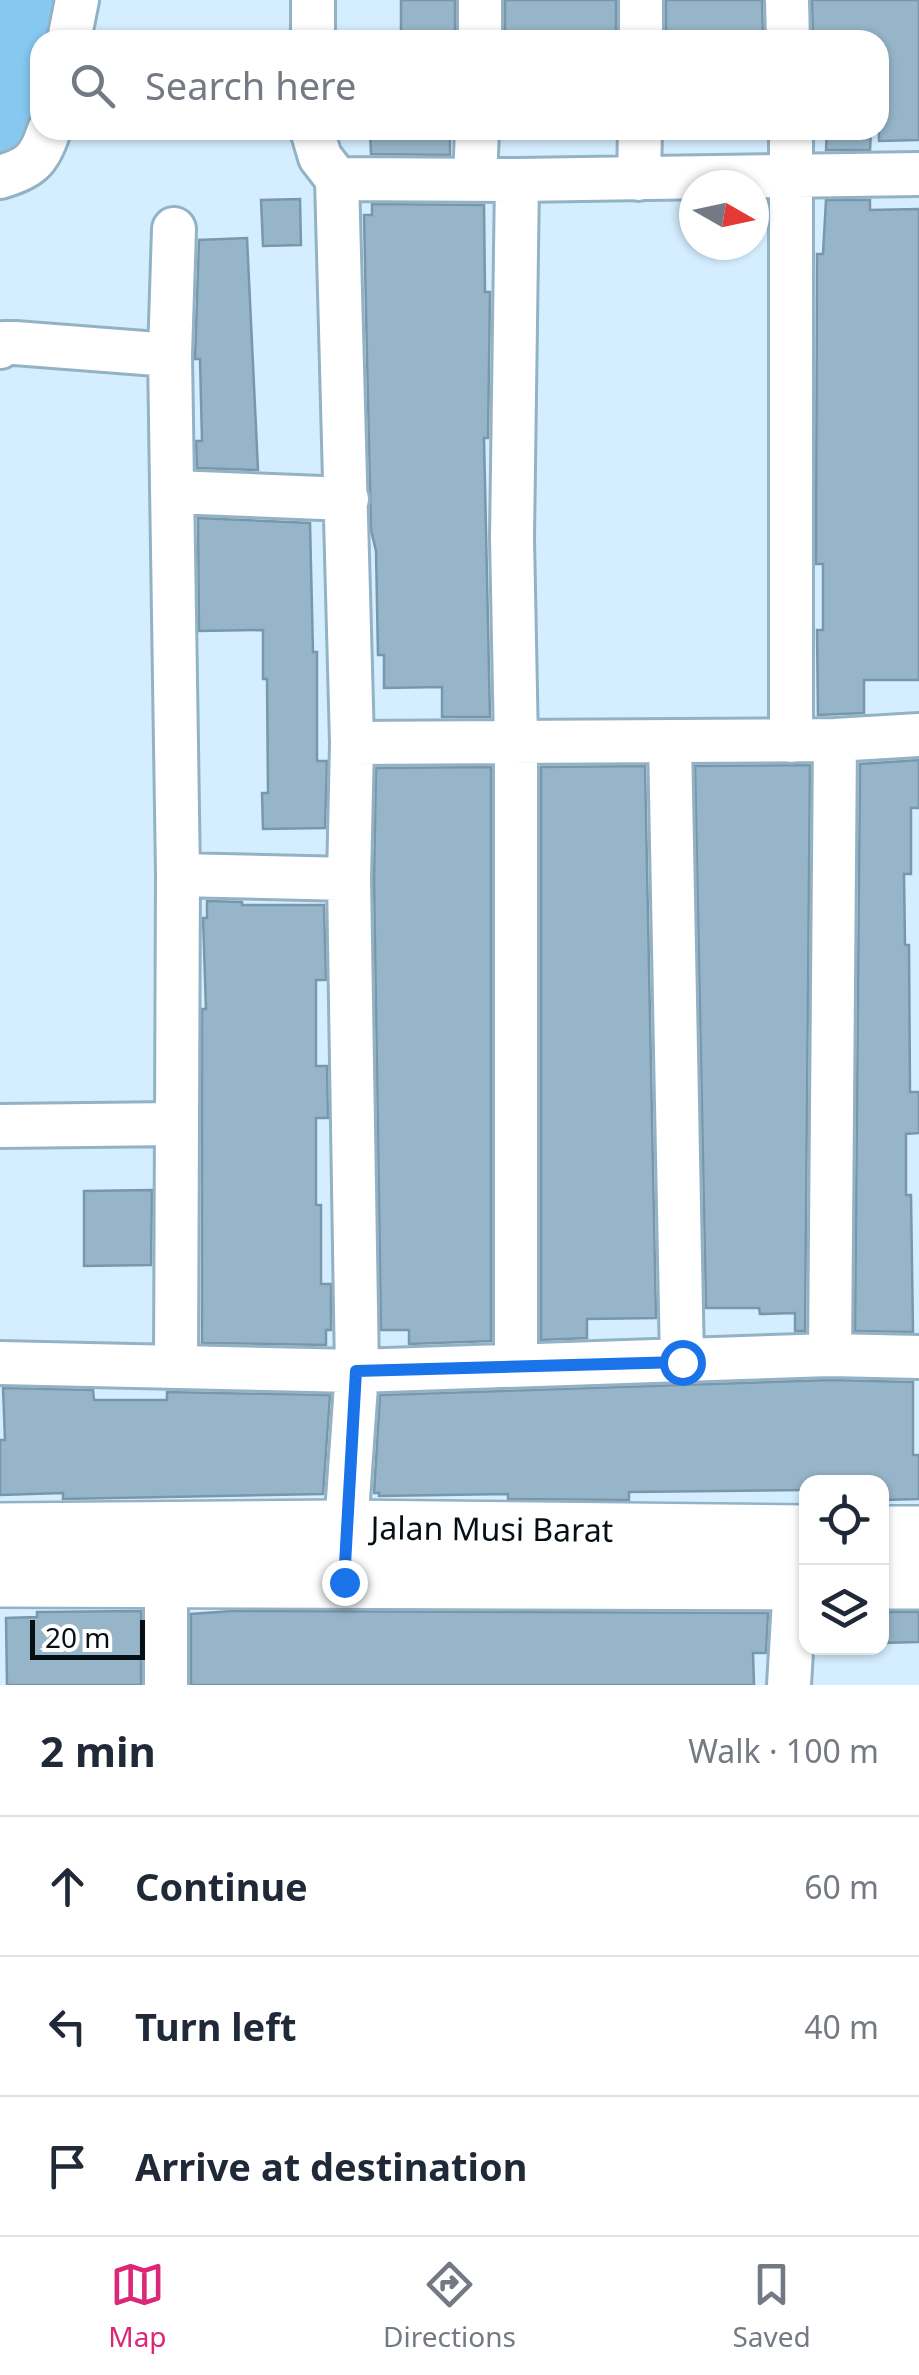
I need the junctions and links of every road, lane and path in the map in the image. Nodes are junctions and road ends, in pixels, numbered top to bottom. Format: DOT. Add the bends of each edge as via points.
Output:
graph roads {
  1 [pos="77,0"];
  2 [pos="313,0"];
  3 [pos="480,0"];
  4 [pos="641,0"];
  5 [pos="787,0"];
  6 [pos="71,30"];
  7 [pos="313,30"];
  8 [pos="480,30"];
  9 [pos="641,30"];
  10 [pos="788,30"];
  11 [pos="46,140"];
  12 [pos="315,140"];
  13 [pos="477,140"];
  14 [pos="640,140"];
  15 [pos="791,140"];
  16 [pos="919,174"];
  17 [pos="0,177"];
  18 [pos="793,177"];
  19 [pos="336,179"];
  20 [pos="640,179"];
  21 [pos="475,180"];
  22 [pos="517,180"];
  23 [pos="174,229"];
  24 [pos="0,348"];
  25 [pos="170,355"];
  26 [pos="174,492"];
  27 [pos="347,499"];
  28 [pos="919,735"];
  29 [pos="791,740"];
  30 [pos="835,740"];
  31 [pos="670,741"];
  32 [pos="352,743"];
  33 [pos="516,743"];
  34 [pos="178,875"];
  35 [pos="349,880"];
  36 [pos="176,1124"];
  37 [pos="0,1126"];
  38 [pos="830,1355"];
  39 [pos="919,1358"];
  40 [pos="682,1362"];
  41 [pos="0,1363"];
  42 [pos="516,1364"];
  43 [pos="176,1365"];
  44 [pos="356,1371"];
  45 [pos="344,1528"];
  46 [pos="0,1531"];
  47 [pos="889,1534"];
  48 [pos="919,1534"];
  49 [pos="799,1566"];
  50 [pos="799,1566"];
  51 [pos="0,1579"];
  52 [pos="166,1580"];
  53 [pos="889,1581"];
  54 [pos="919,1581"];
  55 [pos="344,1582"];
  56 [pos="799,1600"];
  57 [pos="166,1685"];
  58 [pos="789,1685"];
  1 -- 6 [label="street"];
  2 -- 7 [label="street"];
  3 -- 8 [label="street"];
  4 -- 9 [label="street"];
  5 -- 10 [label="street"];
  11 -- 17 [label="street" via="28,168"];
  12 -- 19 [label="street"];
  13 -- 21 [label="street"];
  14 -- 20 [label="street"];
  15 -- 18 [label="street"];
  16 -- 18 [label="street"];
  18 -- 20 [label="street"];
  18 -- 29 [label="street"];
  19 -- 21 [label="street"];
  19 -- 27 [label="street"];
  20 -- 22 [label="street"];
  21 -- 22 [label="street"];
  22 -- 33 [label="street"];
  23 -- 25 [label="street"];
  24 -- 25 [label="street" via="16,343"];
  25 -- 26 [label="street"];
  26 -- 27 [label="street"];
  26 -- 34 [label="street"];
  27 -- 32 [label="street"];
  28 -- 30 [label="street"];
  29 -- 30 [label="street"];
  29 -- 31 [label="street"];
  30 -- 38 [label="street"];
  31 -- 33 [label="street"];
  31 -- 40 [label="street"];
  32 -- 33 [label="street"];
  32 -- 35 [label="street"];
  33 -- 42 [label="street"];
  34 -- 35 [label="street"];
  34 -- 36 [label="street"];
  35 -- 44 [label="street"];
  36 -- 37 [label="street"];
  36 -- 43 [label="street"];
  38 -- 39 [label="street"];
  38 -- 40 [label="street"];
  40 -- 42 [label="street"];
  41 -- 43 [label="street"];
  42 -- 44 [label="street"];
  43 -- 44 [label="street"];
  44 -- 45 [label="street"];
  45 -- 46 [label="street, Jalan Musi Barat"];
  45 -- 49 [label="street, Jalan Musi Barat"];
  45 -- 55 [label="street"];
  47 -- 48 [label="street"];
  50 -- 55 [label="street, Jalan Musi Barat"];
  51 -- 52 [label="street, Jalan Musi Barat"];
  52 -- 55 [label="street, Jalan Musi Barat"];
  52 -- 57 [label="street"];
  53 -- 54 [label="street"];
  56 -- 58 [label="street"];
}
